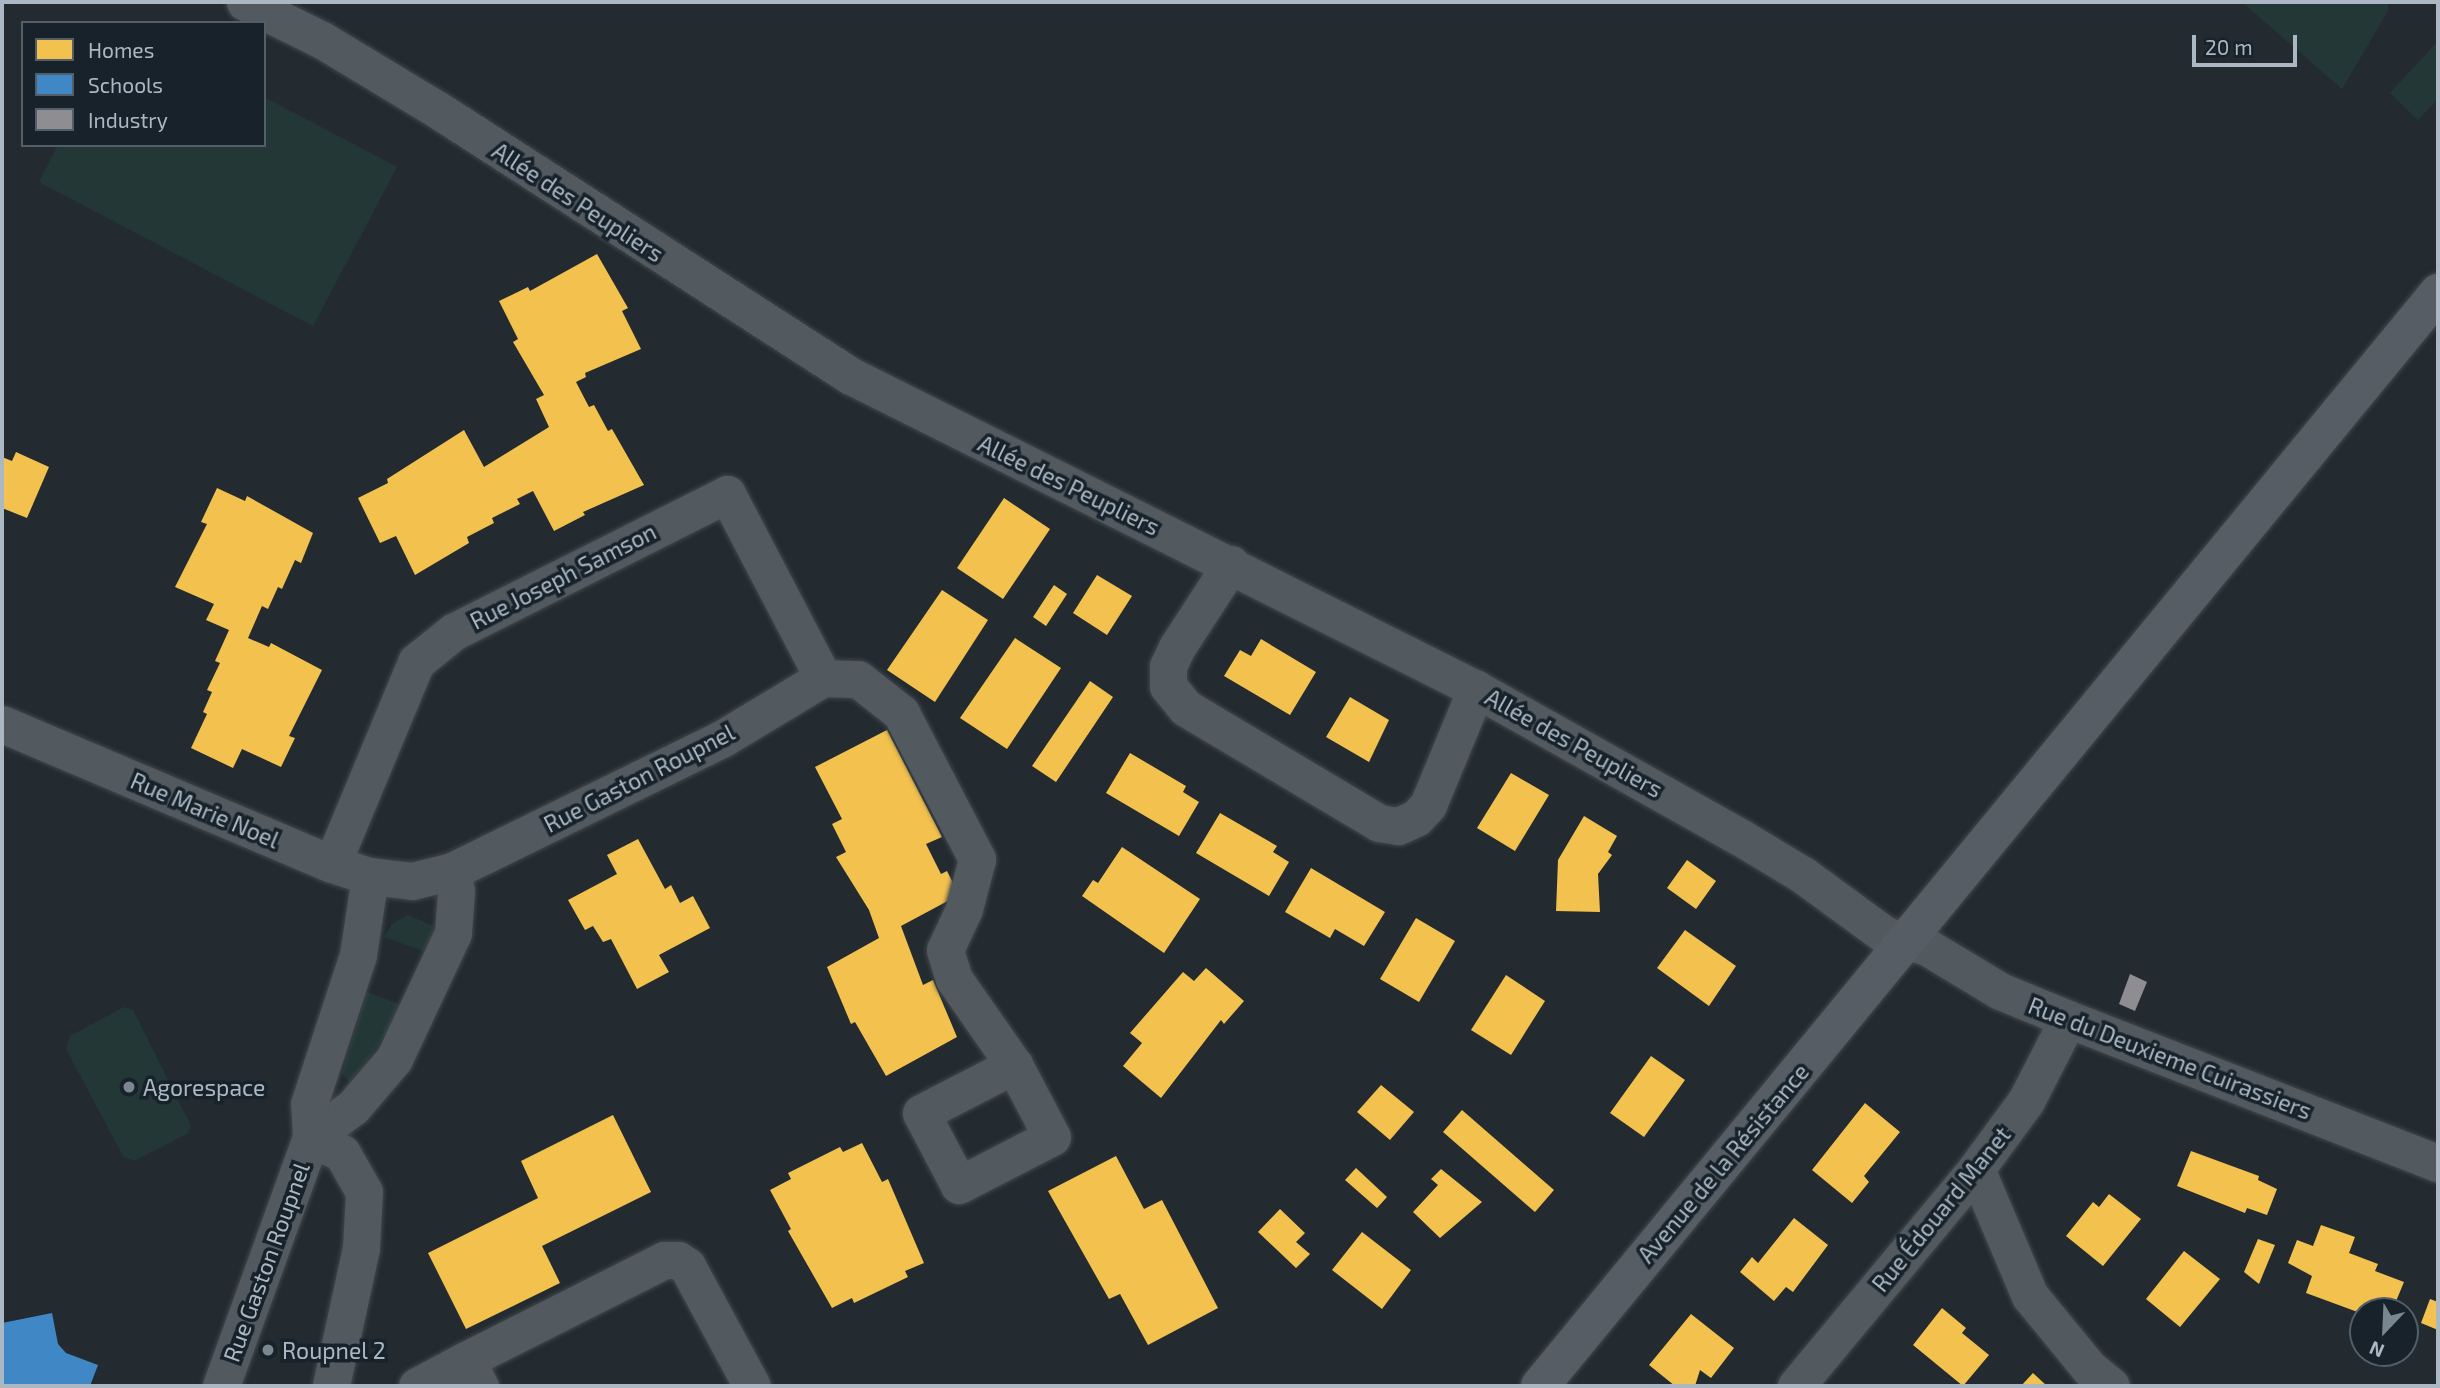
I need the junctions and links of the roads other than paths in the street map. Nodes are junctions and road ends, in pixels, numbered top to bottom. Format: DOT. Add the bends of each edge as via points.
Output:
graph roads {
  1 [pos="244,2"];
  2 [pos="2438,293"];
  3 [pos="1231,564"];
  4 [pos="823,678"];
  5 [pos="1476,688"];
  6 [pos="2,724"];
  7 [pos="332,864"];
  8 [pos="452,871"];
  9 [pos="370,876"];
  10 [pos="411,881"];
  11 [pos="1907,941"];
  12 [pos="2068,1019"];
  13 [pos="1014,1065"];
  14 [pos="311,1138"];
  15 [pos="2438,1163"];
  16 [pos="1976,1168"];
  17 [pos="473,1373"];
  18 [pos="221,1386"];
  19 [pos="331,1386"];
  20 [pos="416,1386"];
  21 [pos="752,1386"];
  22 [pos="1540,1386"];
  23 [pos="1796,1386"];
  24 [pos="2111,1386"];
  1 -- 3 [label="street, Allée des Peupliers" via="321,40 438,110 851,376"];
  2 -- 11 [label="main road, Avenue de la Résistance"];
  3 -- 5 [label="street, Allée des Peupliers"];
  3 -- 5 [label="street" via="1177,647 1168,666 1168,686 1186,708 1379,822 1398,826 1416,818 1428,805"];
  4 -- 7 [label="street, Rue Joseph Samson" via="727,494 453,632 416,662"];
  4 -- 8 [label="street, Rue Gaston Roupnel" via="723,738"];
  4 -- 13 [label="street" via="858,680 901,713 977,859 964,909 945,950 954,979"];
  5 -- 11 [label="street, Allée des Peupliers" via="1803,875 1885,935"];
  6 -- 7 [label="street, Rue Marie Noel"];
  7 -- 9 [label="street, Rue Marie Noel"];
  8 -- 10 [label="street, Rue Gaston Roupnel"];
  8 -- 14 [label="street, Rue Gaston Roupnel" via="456,891 453,933 394,1059 353,1107"];
  9 -- 10 [label="street, Rue Marie Noel"];
  9 -- 14 [label="street, Rue Gaston Roupnel" via="358,955 309,1104"];
  11 -- 12 [label="street, Rue du Deuxieme Cuirassiers" via="1927,947 2000,990"];
  11 -- 22 [label="main road, Avenue de la Résistance"];
  12 -- 15 [label="street, Rue du Deuxieme Cuirassiers"];
  12 -- 16 [label="street, Rue Édouard Manet" via="2026,1101"];
  14 -- 18 [label="street, Rue Gaston Roupnel"];
  14 -- 19 [label="street" via="342,1153 364,1192 361,1248"];
  16 -- 23 [label="street, Rue Édouard Manet"];
  16 -- 24 [label="street" via="2030,1296 2090,1369"];
  17 -- 20 [label="street"];
  17 -- 21 [label="street" via="664,1260 678,1260 687,1266"];
}
